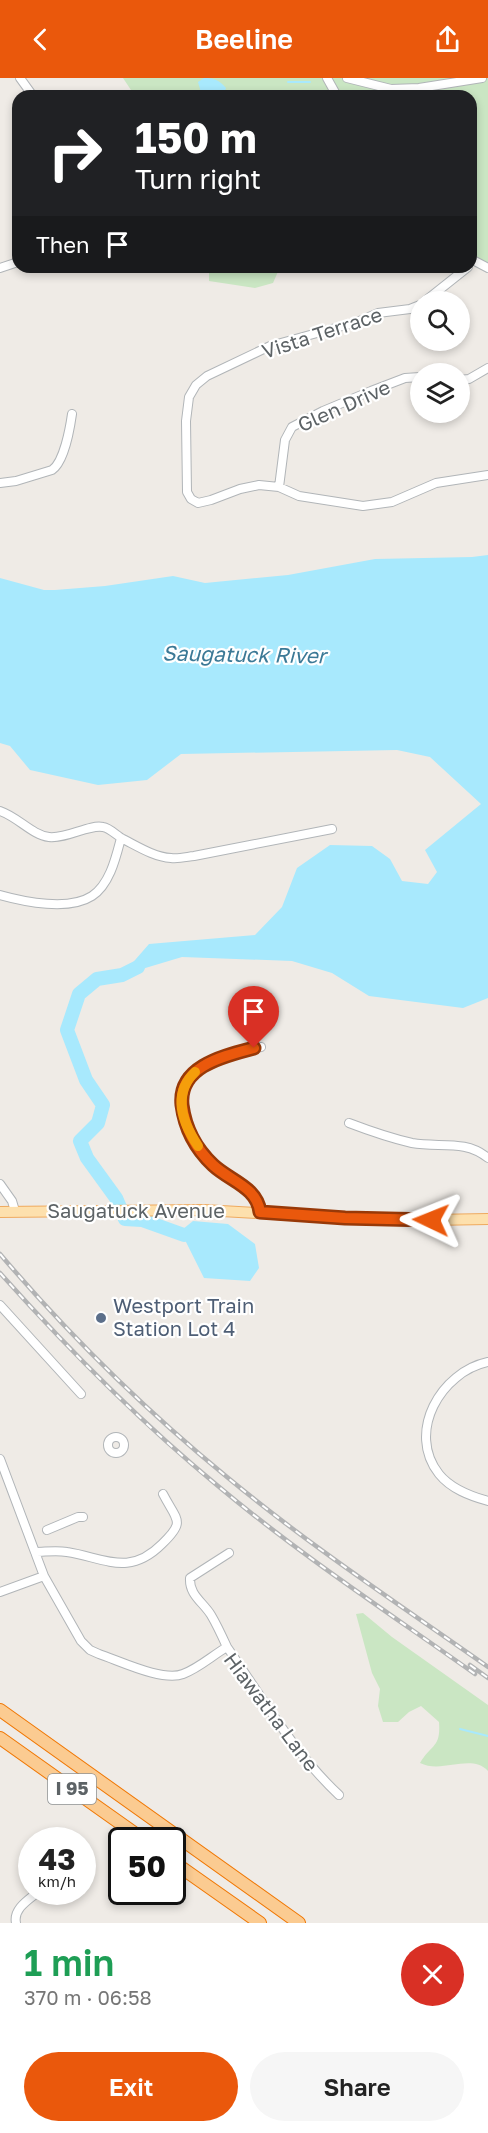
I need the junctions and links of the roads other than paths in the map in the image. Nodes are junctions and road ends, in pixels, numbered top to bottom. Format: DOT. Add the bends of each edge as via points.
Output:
graph roads {
  1 [pos="347,78"];
  2 [pos="482,78"];
  3 [pos="455,273"];
  4 [pos="436,291"];
  5 [pos="410,309"];
  6 [pos="488,369"];
  7 [pos="410,378"];
  8 [pos="470,379"];
  9 [pos="72,414"];
  10 [pos="488,475"];
  11 [pos="0,483"];
  12 [pos="279,487"];
  13 [pos="0,811"];
  14 [pos="332,829"];
  15 [pos="121,838"];
  16 [pos="0,895"];
  17 [pos="261,1047"];
  18 [pos="349,1123"];
  19 [pos="488,1158"];
  20 [pos="0,1184"];
  21 [pos="15,1211"];
  22 [pos="0,1212"];
  23 [pos="260,1212"];
  24 [pos="488,1219"];
  25 [pos="0,1305"];
  26 [pos="488,1362"];
  27 [pos="81,1394"];
  28 [pos="0,1460"];
  29 [pos="163,1494"];
  30 [pos="488,1501"];
  31 [pos="83,1517"];
  32 [pos="47,1530"];
  33 [pos="35,1552"];
  34 [pos="229,1554"];
  35 [pos="45,1576"];
  36 [pos="0,1592"];
  37 [pos="227,1647"];
  38 [pos="0,1710"];
  39 [pos="0,1738"];
  40 [pos="339,1796"];
  41 [pos="126,1827"];
  42 [pos="186,1871"];
  43 [pos="24,1905"];
  44 [pos="16,1923"];
  45 [pos="260,1923"];
  46 [pos="299,1923"];
  1 -- 2 [label="street" via="392,89"];
  3 -- 4 [label="street"];
  5 -- 12 [label="street, Vista Terrace" via="378,313 270,346 196,385 189,398 186,421 187,492 192,499 198,503 259,485"];
  6 -- 8 [label="street"];
  7 -- 12 [label="street, Glen Drive" via="292,427 285,440"];
  9 -- 11 [label="street" via="57,467"];
  10 -- 12 [label="street" via="436,483 392,502 363,506 299,496"];
  13 -- 15 [label="street" via="46,837 58,838 104,827"];
  14 -- 15 [label="street" via="171,858"];
  15 -- 16 [label="street" via="108,876 93,896 54,904"];
  17 -- 23 [label="street" via="222,1057 200,1068 185,1084 182,1102 186,1126 199,1148 213,1165 252,1192"];
  18 -- 19 [label="street" via="413,1143 459,1145"];
  20 -- 21 [label="street"];
  21 -- 22 [label="main road, Saugatuck Avenue"];
  21 -- 23 [label="main road, Saugatuck Avenue"];
  23 -- 24 [label="main road, Saugatuck Avenue" via="345,1218"];
  25 -- 27 [label="street"];
  26 -- 30 [label="street" via="463,1371 444,1389 430,1413 426,1435 431,1460 443,1478 462,1492"];
  28 -- 33 [label="street, Hiawatha Lane"];
  29 -- 33 [label="street" via="178,1524 177,1530 144,1559 132,1564 112,1563 67,1552"];
  31 -- 32 [label="street"];
  33 -- 35 [label="street, Hiawatha Lane"];
  34 -- 37 [label="street" via="190,1578 189,1586 209,1612"];
  35 -- 36 [label="street"];
  35 -- 37 [label="street, Hiawatha Lane" via="81,1641 99,1654 176,1676"];
  37 -- 40 [label="street, Hiawatha Lane" via="300,1753"];
  38 -- 46 [label="highway, I 95"];
  39 -- 41 [label="highway, I 95"];
  42 -- 45 [label="highway"];
  43 -- 44 [label="street" via="14,1917"];
}
